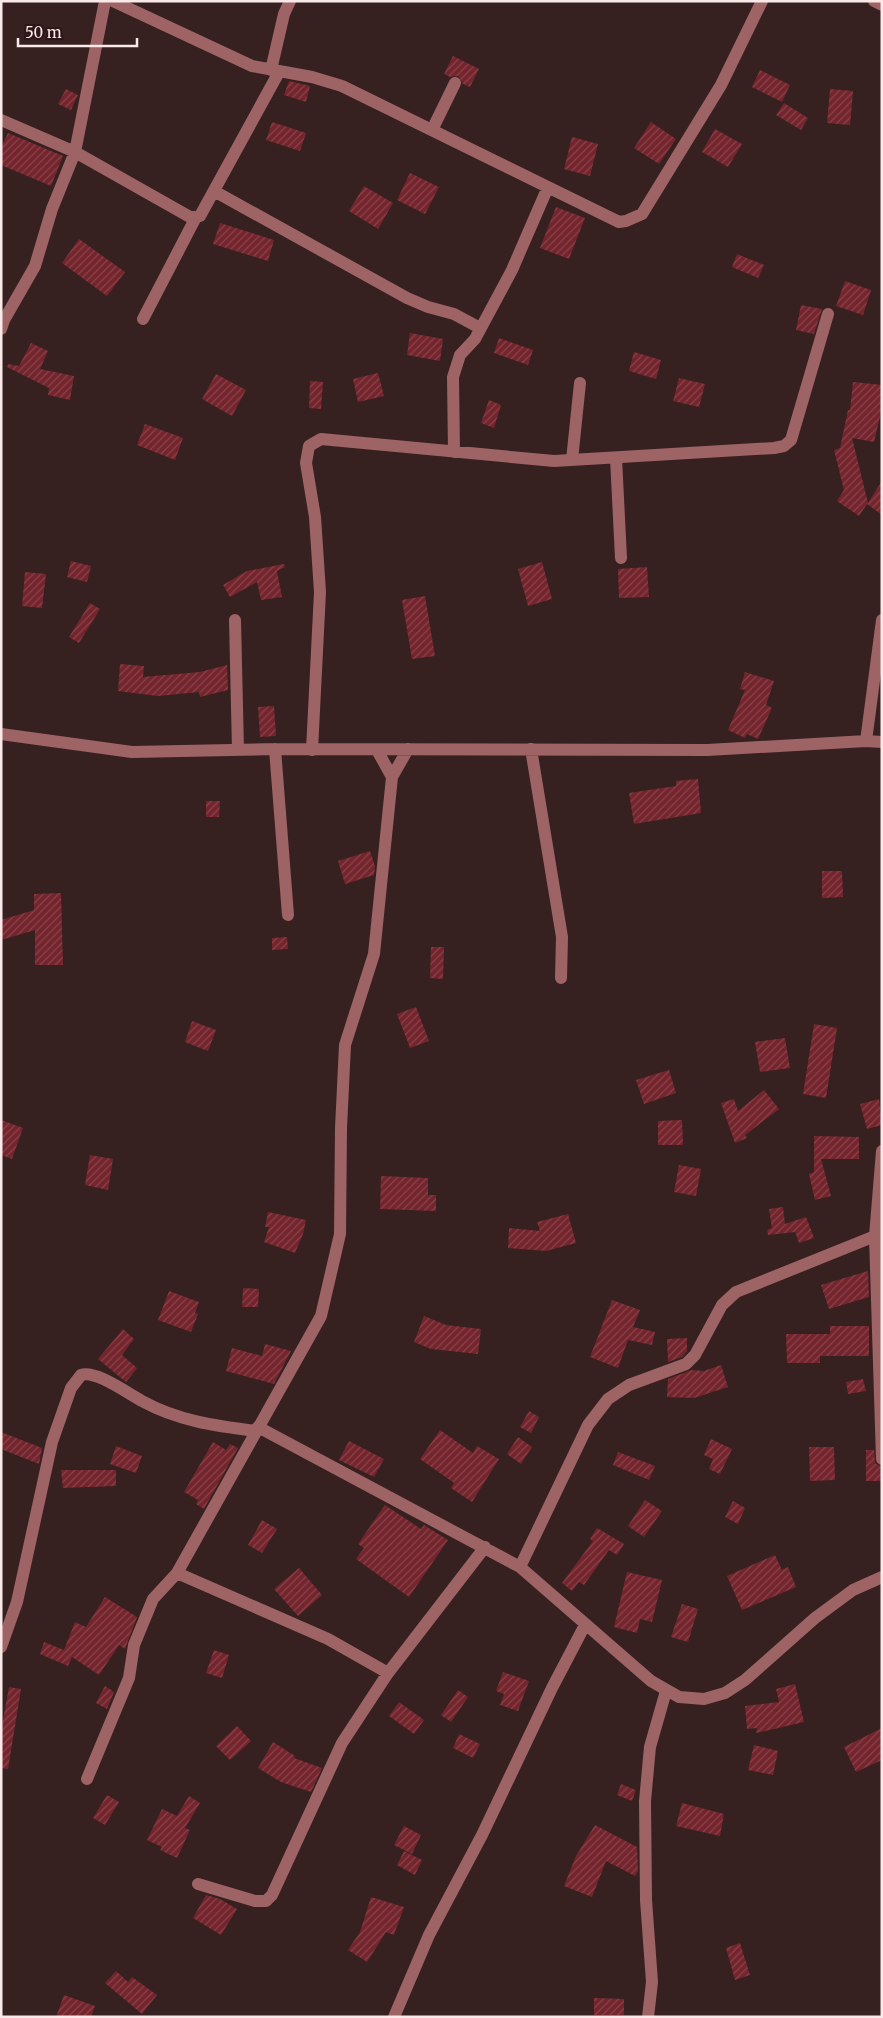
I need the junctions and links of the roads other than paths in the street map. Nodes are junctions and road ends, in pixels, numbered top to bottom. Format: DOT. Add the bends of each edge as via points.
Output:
graph roads {
  1 [pos="105,1"];
  2 [pos="113,1"];
  3 [pos="290,1"];
  4 [pos="762,1"];
  5 [pos="874,1"];
  6 [pos="882,5"];
  7 [pos="275,71"];
  8 [pos="455,83"];
  9 [pos="1,120"];
  10 [pos="432,130"];
  11 [pos="75,152"];
  12 [pos="548,187"];
  13 [pos="214,191"];
  14 [pos="196,217"];
  15 [pos="828,314"];
  16 [pos="143,319"];
  17 [pos="480,328"];
  18 [pos="1,329"];
  19 [pos="580,383"];
  20 [pos="454,452"];
  21 [pos="616,458"];
  22 [pos="572,460"];
  23 [pos="621,558"];
  24 [pos="235,620"];
  25 [pos="882,620"];
  26 [pos="1,734"];
  27 [pos="866,741"];
  28 [pos="882,742"];
  29 [pos="275,749"];
  30 [pos="408,749"];
  31 [pos="531,749"];
  32 [pos="238,750"];
  33 [pos="312,750"];
  34 [pos="377,750"];
  35 [pos="392,777"];
  36 [pos="288,915"];
  37 [pos="560,978"];
  38 [pos="882,1151"];
  39 [pos="875,1236"];
  40 [pos="881,1409"];
  41 [pos="257,1429"];
  42 [pos="882,1459"];
  43 [pos="485,1546"];
  44 [pos="520,1567"];
  45 [pos="178,1573"];
  46 [pos="882,1577"];
  47 [pos="585,1625"];
  48 [pos="1,1648"];
  49 [pos="388,1673"];
  50 [pos="666,1692"];
  51 [pos="87,1779"];
  52 [pos="198,1884"];
  53 [pos="394,2017"];
  54 [pos="648,2017"];
  1 -- 11 [label="street"];
  2 -- 7 [label="street" via="231,58"];
  3 -- 7 [label="street" via="284,14"];
  4 -- 12 [label="street" via="721,85 642,214 619,222"];
  5 -- 6 [label="street"];
  7 -- 10 [label="street" via="342,86"];
  7 -- 13 [label="street"];
  8 -- 10 [label="street"];
  9 -- 11 [label="street"];
  10 -- 12 [label="street"];
  11 -- 14 [label="street" via="190,217"];
  11 -- 18 [label="street" via="34,266"];
  12 -- 17 [label="street" via="512,270"];
  13 -- 14 [label="street" via="200,216"];
  13 -- 17 [label="street" via="407,298 454,314"];
  14 -- 16 [label="street"];
  15 -- 21 [label="street" via="791,440 784,446"];
  17 -- 20 [label="street" via="475,340 460,355 453,376"];
  19 -- 22 [label="street"];
  20 -- 22 [label="street"];
  20 -- 33 [label="street" via="321,439 309,446 306,463 315,517 320,592"];
  21 -- 22 [label="street"];
  21 -- 23 [label="street"];
  24 -- 32 [label="street"];
  25 -- 27 [label="street"];
  26 -- 32 [label="street" via="132,752"];
  27 -- 28 [label="street"];
  27 -- 31 [label="street" via="707,750"];
  29 -- 32 [label="street"];
  29 -- 33 [label="street"];
  29 -- 36 [label="street"];
  30 -- 31 [label="street"];
  30 -- 34 [label="street"];
  30 -- 35 [label="street"];
  31 -- 37 [label="street" via="562,937"];
  33 -- 34 [label="street"];
  34 -- 35 [label="street"];
  35 -- 41 [label="street" via="374,954 346,1045 341,1128 341,1226 337,1256 321,1316"];
  38 -- 39 [label="street"];
  39 -- 40 [label="street"];
  39 -- 44 [label="street" via="736,1292 722,1305 686,1364 629,1385 608,1399 588,1426"];
  40 -- 42 [label="street"];
  41 -- 43 [label="street"];
  41 -- 45 [label="street"];
  41 -- 48 [label="street" via="206,1425 176,1417 93,1374 81,1375 71,1388 52,1442 17,1602"];
  43 -- 44 [label="street"];
  43 -- 49 [label="street"];
  44 -- 47 [label="street"];
  45 -- 49 [label="street" via="328,1639"];
  45 -- 51 [label="street" via="153,1600 134,1645 129,1678"];
  46 -- 50 [label="street" via="853,1590 815,1618 745,1680 725,1693 704,1699"];
  47 -- 50 [label="street"];
  47 -- 53 [label="street" via="482,1834 428,1935"];
  49 -- 52 [label="street" via="342,1743 272,1895 266,1901 255,1901"];
  50 -- 54 [label="street" via="650,1747 645,1801 646,1900 652,1982"];
}
